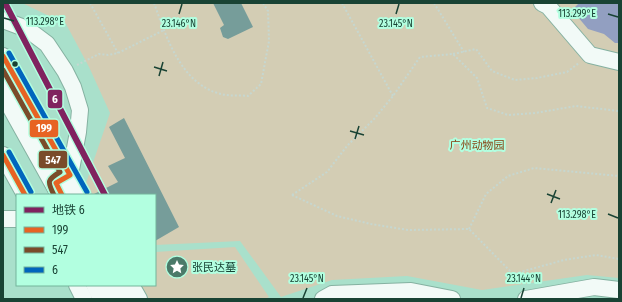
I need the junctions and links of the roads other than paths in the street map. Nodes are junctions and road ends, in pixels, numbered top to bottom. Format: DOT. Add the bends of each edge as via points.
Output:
graph roads {
  1 [pos="547,4"];
  2 [pos="3,20"];
  3 [pos="3,56"];
  4 [pos="619,62"];
  5 [pos="3,89"];
  6 [pos="3,116"];
  7 [pos="3,155"];
  8 [pos="59,187"];
  9 [pos="24,194"];
  10 [pos="78,194"];
  11 [pos="3,219"];
  12 [pos="16,219"];
  13 [pos="78,286"];
  14 [pos="98,286"];
  15 [pos="114,286"];
  16 [pos="132,286"];
  17 [pos="619,290"];
  18 [pos="84,299"];
  19 [pos="104,299"];
  20 [pos="121,299"];
  21 [pos="139,299"];
  22 [pos="323,299"];
  23 [pos="452,299"];
  24 [pos="526,299"];
  1 -- 4 [label="street" via="590,56"];
  2 -- 8 [label="street" via="26,29 47,44 73,87 80,110 78,132"];
  3 -- 8 [label="street"];
  5 -- 8 [label="main road"];
  6 -- 8 [label="main road"];
  7 -- 9 [label="street"];
  8 -- 10 [label="street"];
  11 -- 12 [label="street"];
  13 -- 18 [label="street"];
  14 -- 19 [label="main road"];
  15 -- 20 [label="main road"];
  16 -- 21 [label="street"];
  17 -- 24 [label="street" via="594,287"];
  22 -- 23 [label="street" via="332,294 411,291"];
}
